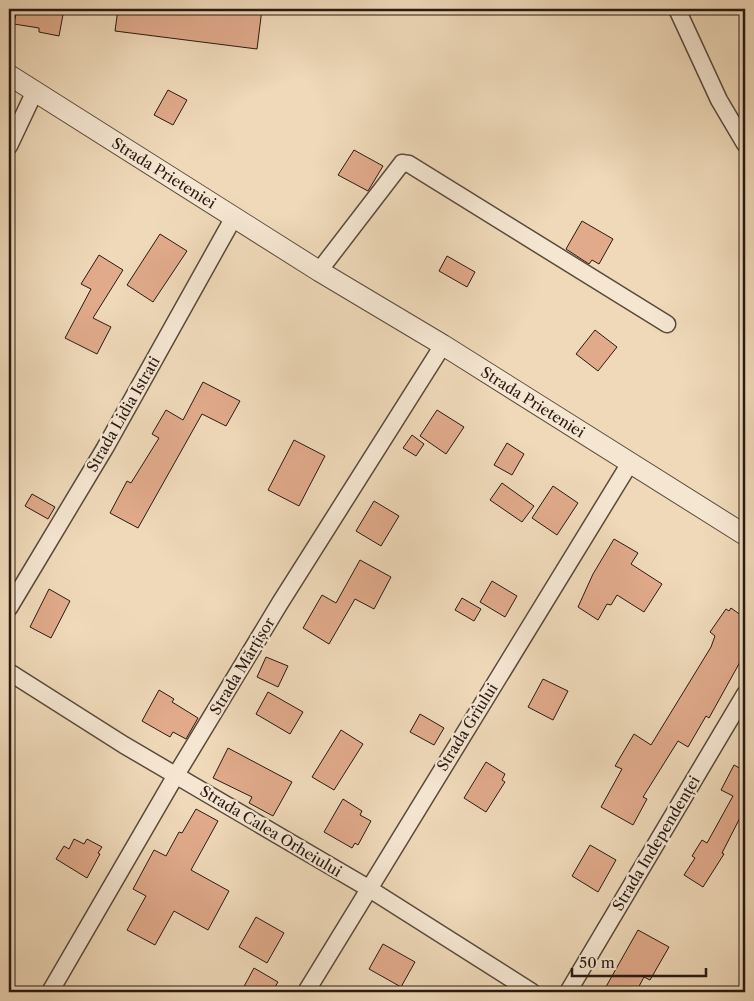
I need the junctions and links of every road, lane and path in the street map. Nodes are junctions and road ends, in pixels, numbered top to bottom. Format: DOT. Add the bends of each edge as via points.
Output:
graph roads {
  1 [pos="677,9"];
  2 [pos="9,75"];
  3 [pos="35,91"];
  4 [pos="745,144"];
  5 [pos="9,146"];
  6 [pos="234,217"];
  7 [pos="319,271"];
  8 [pos="667,324"];
  9 [pos="443,345"];
  10 [pos="630,463"];
  11 [pos="745,535"];
  12 [pos="9,608"];
  13 [pos="9,672"];
  14 [pos="745,694"];
  15 [pos="176,775"];
  16 [pos="368,888"];
  17 [pos="50,992"];
  18 [pos="306,992"];
  19 [pos="532,992"];
  20 [pos="568,992"];
  1 -- 4 [label="street" via="719,100"];
  2 -- 3 [label="street, Strada Prieteniei"];
  3 -- 5 [label="street"];
  3 -- 6 [label="street, Strada Prieteniei"];
  6 -- 7 [label="street, Strada Prieteniei"];
  6 -- 12 [label="street, Strada Lidia Istrati" via="105,448"];
  7 -- 8 [label="street" via="402,163 409,164"];
  7 -- 9 [label="street, Strada Prieteniei"];
  9 -- 10 [label="street, Strada Prieteniei"];
  9 -- 15 [label="street, Strada Mărțișor"];
  10 -- 11 [label="street, Strada Prieteniei"];
  10 -- 16 [label="street, Strada Grîului"];
  13 -- 15 [label="street, Strada Calea Orheiului"];
  14 -- 20 [label="street, Strada Independenței"];
  15 -- 16 [label="street, Strada Calea Orheiului"];
  15 -- 17 [label="street, Strada Mărțișor"];
  16 -- 18 [label="street, Strada Grîului"];
  16 -- 19 [label="street, Strada Calea Orheiului"];
}
